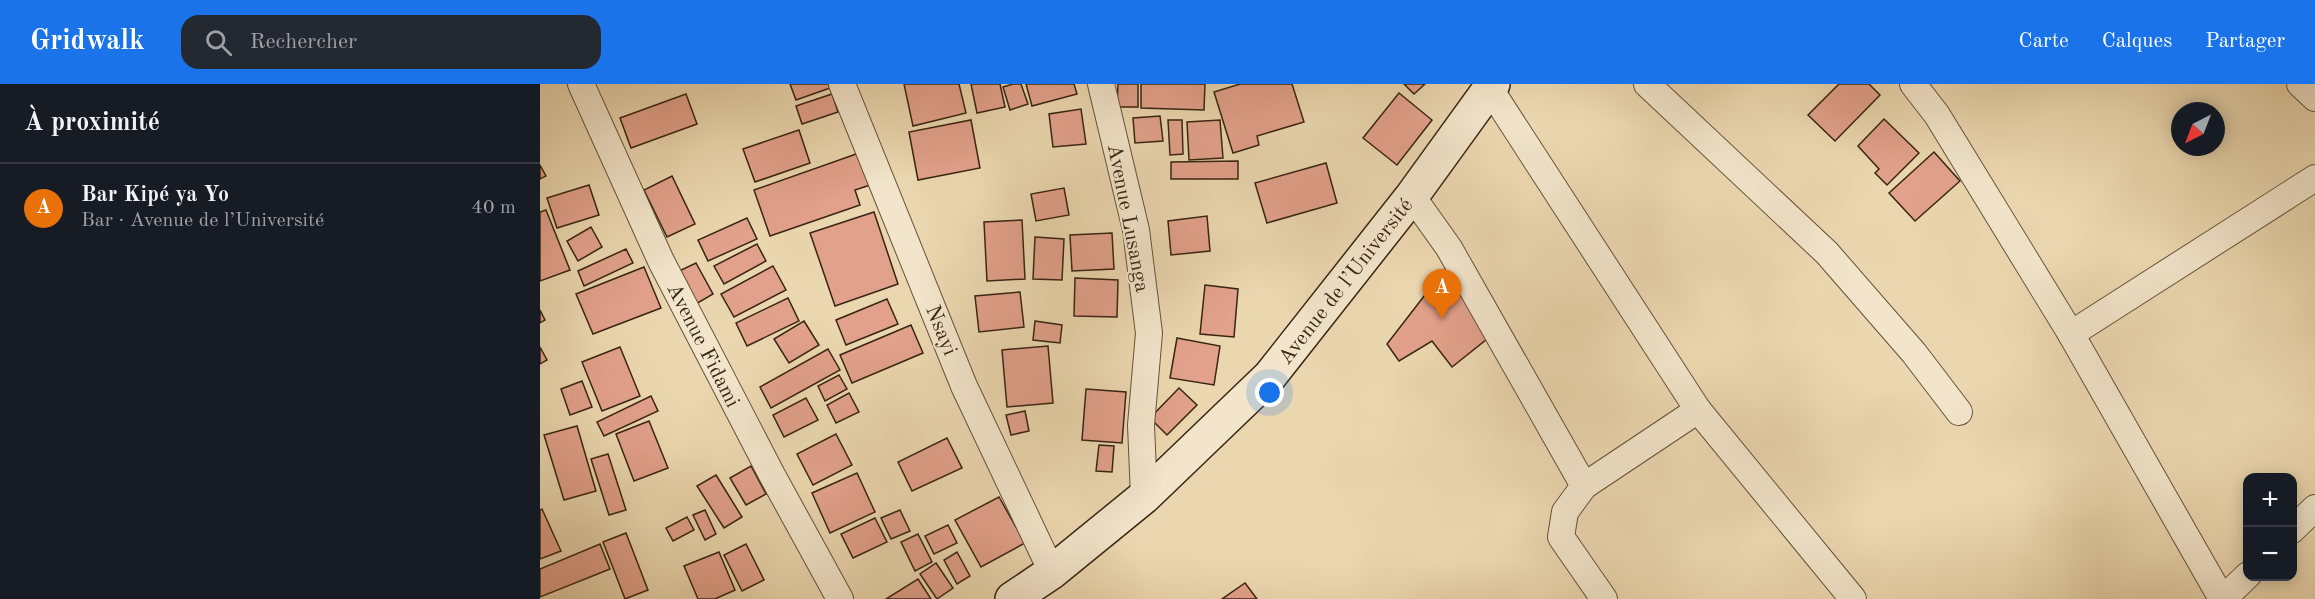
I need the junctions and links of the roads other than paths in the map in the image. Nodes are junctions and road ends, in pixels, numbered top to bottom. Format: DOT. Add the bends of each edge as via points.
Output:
graph roads {
  1 [pos="581,84"];
  2 [pos="842,84"];
  3 [pos="1101,84"];
  4 [pos="1647,84"];
  5 [pos="1913,84"];
  6 [pos="2300,84"];
  7 [pos="1492,86"];
  8 [pos="2315,98"];
  9 [pos="2315,178"];
  10 [pos="1412,196"];
  11 [pos="2071,334"];
  12 [pos="1698,410"];
  13 [pos="1959,412"];
  14 [pos="1584,486"];
  15 [pos="1144,497"];
  16 [pos="2315,508"];
  17 [pos="2295,527"];
  18 [pos="1052,572"];
  19 [pos="2243,579"];
  20 [pos="840,599"];
  21 [pos="1012,599"];
  22 [pos="1604,599"];
  23 [pos="1853,599"];
  24 [pos="2223,599"];
  1 -- 20 [label="street, Avenue Fidami" via="661,261"];
  2 -- 18 [label="street, Nsayi" via="964,386"];
  3 -- 15 [label="street, Avenue Lusanga" via="1136,230 1149,333 1141,426"];
  4 -- 13 [label="street" via="1827,254 1914,353"];
  5 -- 11 [label="street" via="1937,115"];
  6 -- 8 [label="street"];
  7 -- 10 [label="main road, Avenue de l’Université"];
  7 -- 12 [label="street"];
  9 -- 11 [label="street"];
  10 -- 14 [label="street" via="1449,248"];
  10 -- 15 [label="main road, Avenue de l’Université" via="1270,376"];
  11 -- 24 [label="street"];
  12 -- 14 [label="street"];
  12 -- 23 [label="street"];
  14 -- 22 [label="street" via="1565,512 1561,537"];
  15 -- 18 [label="main road, Avenue de l’Université"];
  16 -- 17 [label="street"];
  18 -- 21 [label="main road, Avenue de l’Université"];
  19 -- 24 [label="street"];
}
